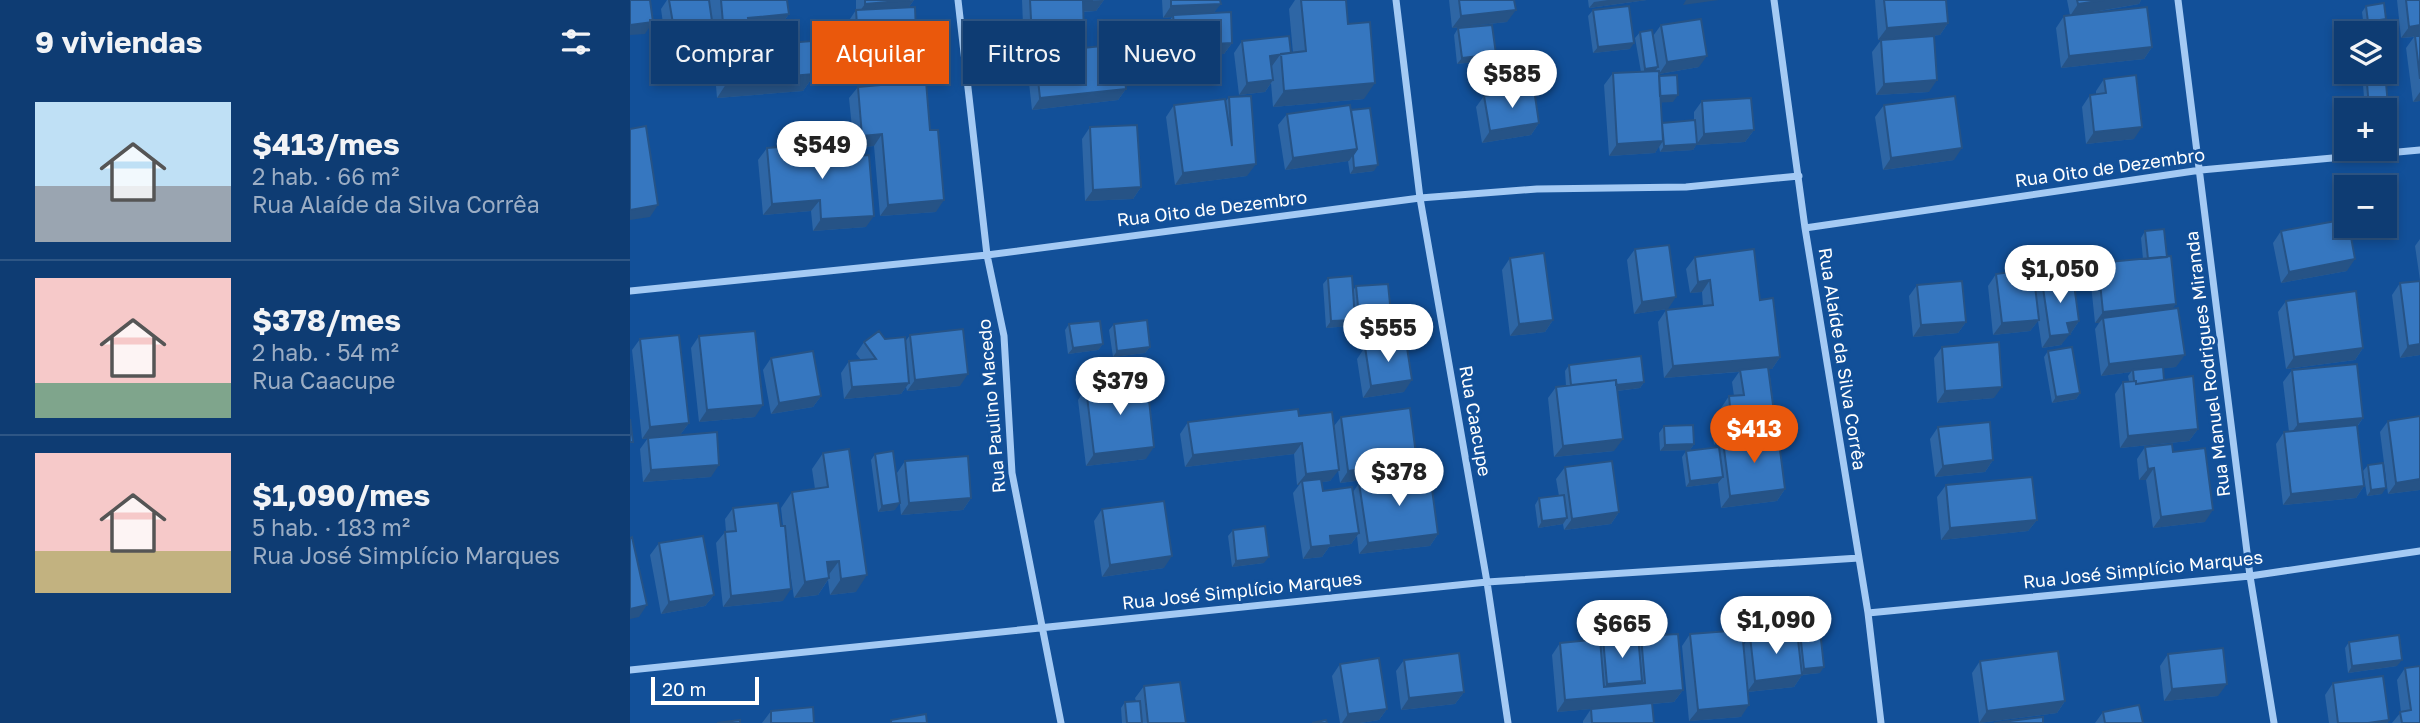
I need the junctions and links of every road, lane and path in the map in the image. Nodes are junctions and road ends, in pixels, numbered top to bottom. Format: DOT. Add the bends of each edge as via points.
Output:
graph roads {
  1 [pos="958,0"];
  2 [pos="1396,0"];
  3 [pos="1774,0"];
  4 [pos="2178,0"];
  5 [pos="2420,150"];
  6 [pos="2201,170"];
  7 [pos="1799,176"];
  8 [pos="1420,198"];
  9 [pos="1805,228"];
  10 [pos="987,255"];
  11 [pos="630,291"];
  12 [pos="2420,551"];
  13 [pos="1859,558"];
  14 [pos="2250,576"];
  15 [pos="1487,582"];
  16 [pos="1868,614"];
  17 [pos="1041,627"];
  18 [pos="630,670"];
  19 [pos="1061,723"];
  20 [pos="1508,723"];
  21 [pos="1881,723"];
  22 [pos="2274,723"];
  1 -- 10 [label="street, Rua Paulino Macedo"];
  2 -- 8 [label="street, Rua Caacupe"];
  3 -- 7 [label="street, Rua Alaíde da Silva Corrêa"];
  4 -- 6 [label="street, Rua Manuel Rodrigues Miranda"];
  5 -- 6 [label="street, Rua Oito de Dezembro"];
  6 -- 9 [label="street, Rua Oito de Dezembro"];
  6 -- 14 [label="street, Rua Manuel Rodrigues Miranda"];
  7 -- 8 [label="street, Rua Oito de Dezembro" via="1686,187 1537,189"];
  7 -- 9 [label="street, Rua Alaíde da Silva Corrêa"];
  8 -- 10 [label="street, Rua Oito de Dezembro"];
  8 -- 15 [label="street, Rua Caacupe"];
  9 -- 13 [label="street, Rua Alaíde da Silva Corrêa"];
  10 -- 11 [label="street, Rua Oito de Dezembro"];
  10 -- 17 [label="street, Rua Paulino Macedo" via="1002,317 1012,473"];
  12 -- 14 [label="street, Rua José Simplício Marques"];
  13 -- 15 [label="street, Rua José Simplício Marques"];
  13 -- 16 [label="street, Rua Alaíde da Silva Corrêa"];
  14 -- 16 [label="street, Rua José Simplício Marques"];
  14 -- 22 [label="street, Rua Manuel Rodrigues Miranda"];
  15 -- 17 [label="street, Rua José Simplício Marques"];
  15 -- 20 [label="street, Rua Caacupe"];
  16 -- 21 [label="street, Rua Alaíde da Silva Corrêa"];
  17 -- 18 [label="street, Rua José Simplício Marques"];
  17 -- 19 [label="street, Rua Paulino Macedo"];
}
